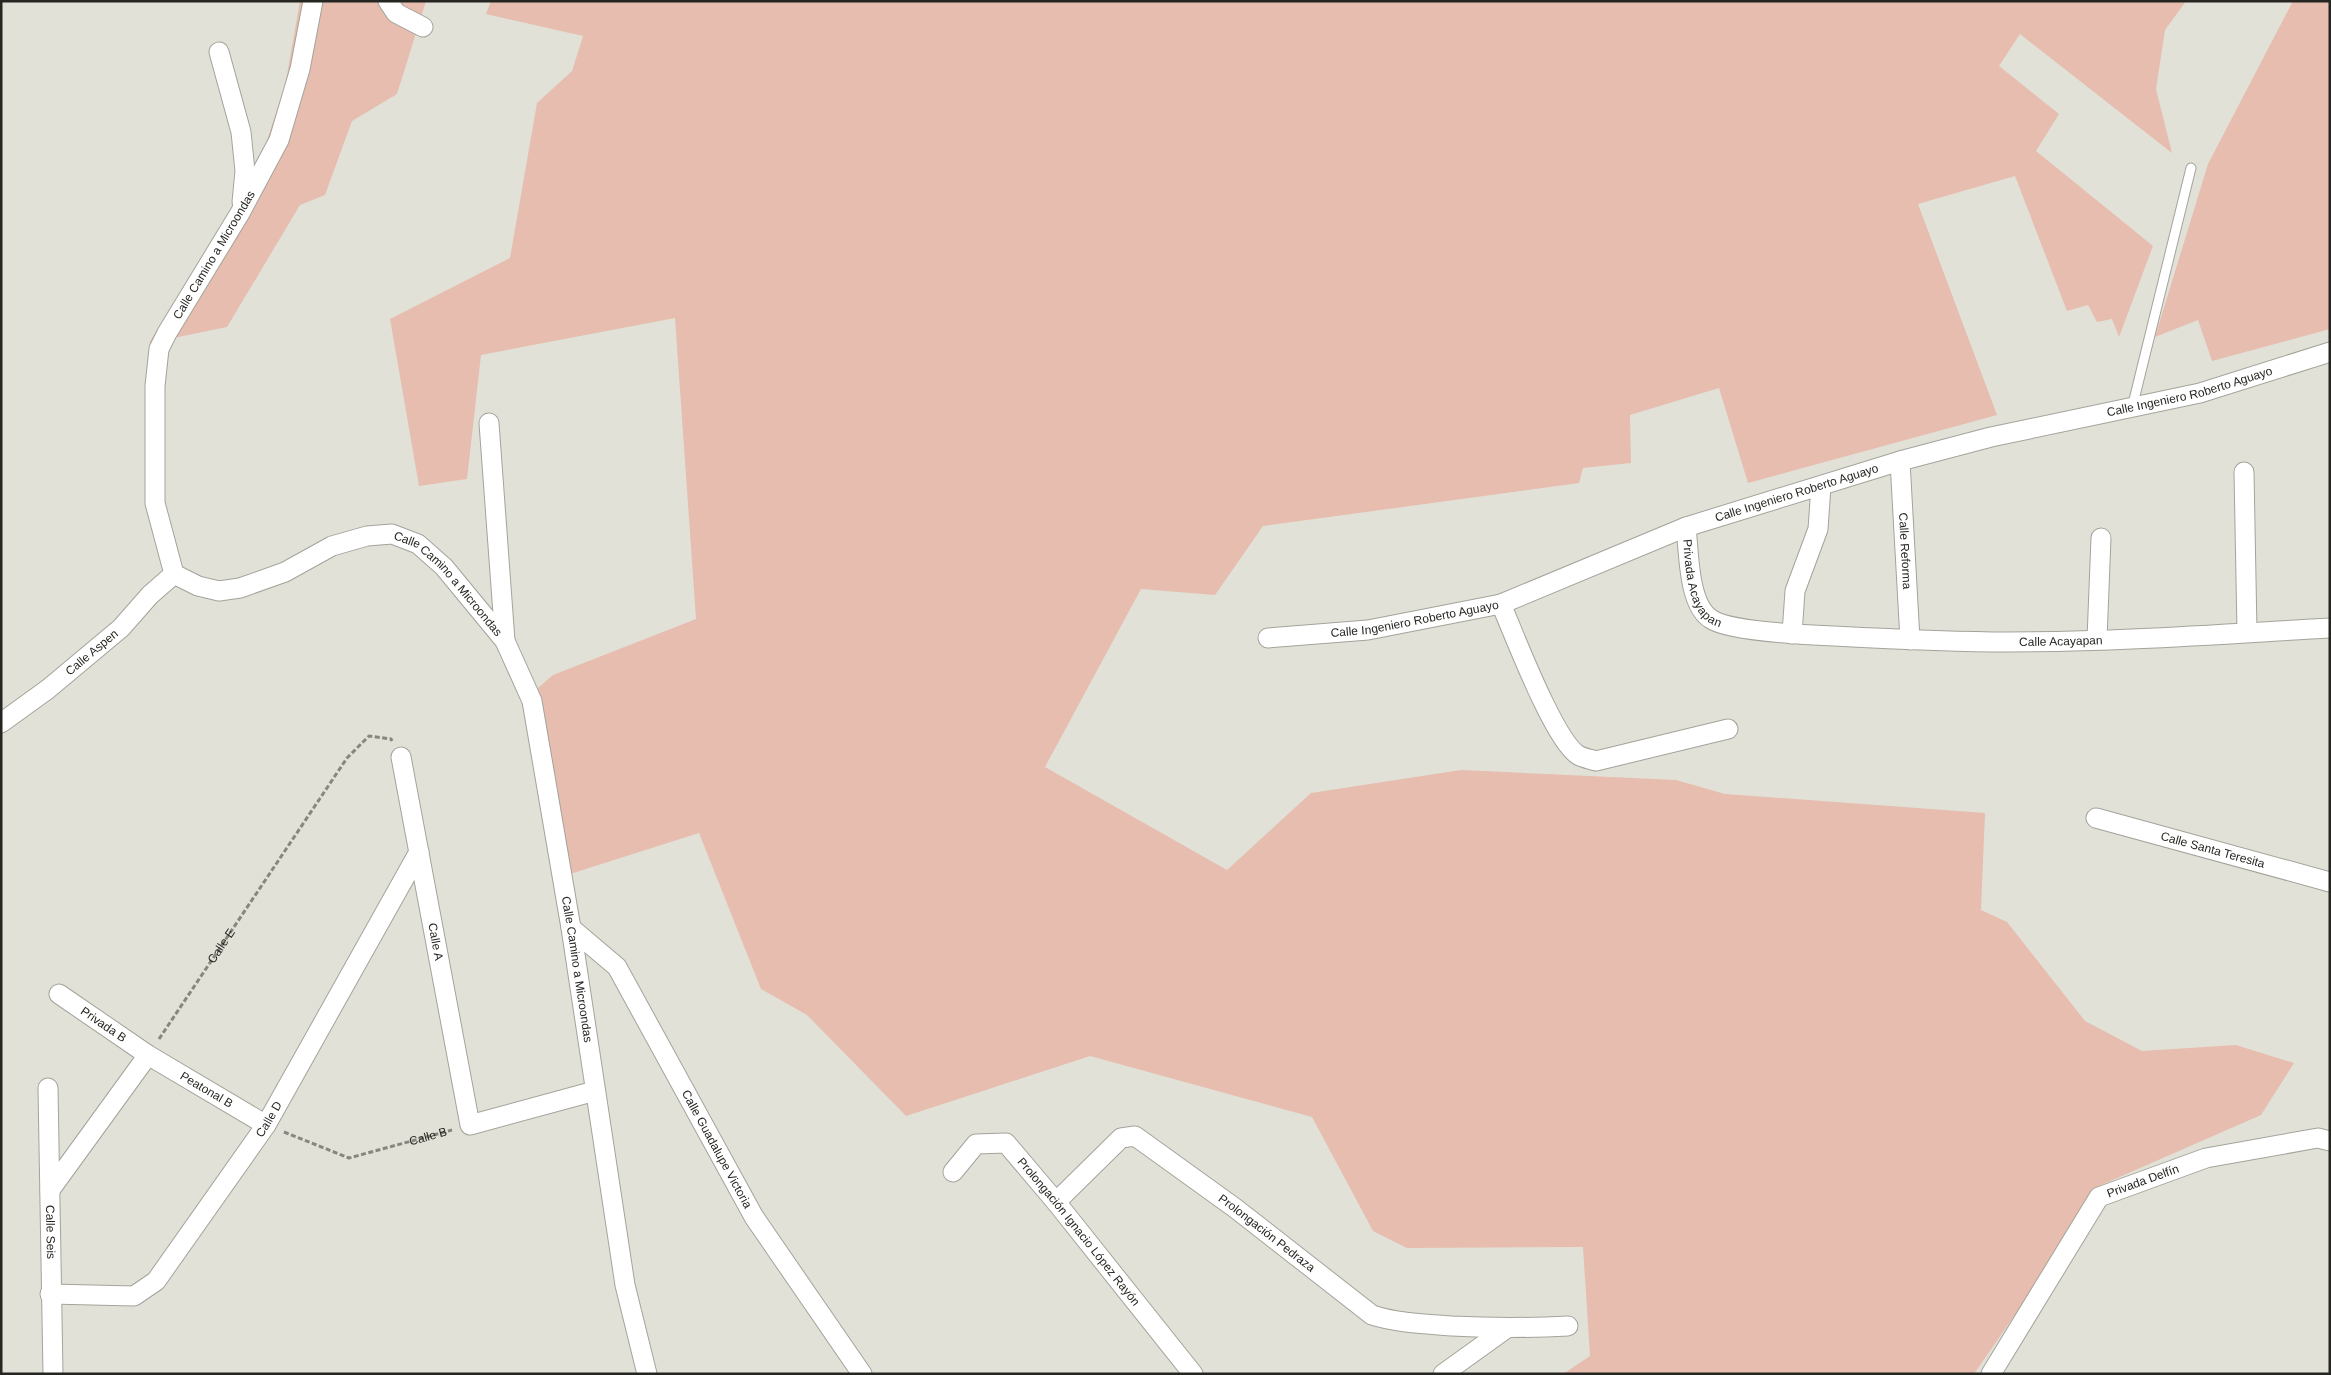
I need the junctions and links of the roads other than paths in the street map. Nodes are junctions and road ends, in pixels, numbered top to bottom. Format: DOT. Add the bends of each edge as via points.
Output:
graph roads {
  1 [pos="313,1"];
  2 [pos="388,1"];
  3 [pos="423,26"];
  4 [pos="219,52"];
  5 [pos="2190,168"];
  6 [pos="240,213"];
  7 [pos="2330,352"];
  8 [pos="2132,408"];
  9 [pos="489,423"];
  10 [pos="1900,461"];
  11 [pos="2244,472"];
  12 [pos="1821,486"];
  13 [pos="1686,527"];
  14 [pos="2101,538"];
  15 [pos="174,574"];
  16 [pos="1501,604"];
  17 [pos="2330,628"];
  18 [pos="2247,632"];
  19 [pos="1792,634"];
  20 [pos="1268,638"];
  21 [pos="2097,639"];
  22 [pos="1910,640"];
  23 [pos="504,641"];
  24 [pos="1,723"];
  25 [pos="1728,729"];
  26 [pos="400,757"];
  27 [pos="2096,818"];
  28 [pos="419,852"];
  29 [pos="2330,882"];
  30 [pos="571,928"];
  31 [pos="59,994"];
  32 [pos="148,1055"];
  33 [pos="48,1088"];
  34 [pos="595,1091"];
  35 [pos="266,1125"];
  36 [pos="2330,1141"];
  37 [pos="953,1172"];
  38 [pos="50,1190"];
  39 [pos="1056,1202"];
  40 [pos="50,1294"];
  41 [pos="1568,1326"];
  42 [pos="1507,1328"];
  43 [pos="1189,1372"];
  44 [pos="53,1374"];
  45 [pos="647,1374"];
  46 [pos="862,1374"];
  47 [pos="1443,1374"];
  48 [pos="1991,1374"];
  1 -- 6 [label="street, Calle Camino a Microondas" via="300,69 279,140"];
  2 -- 3 [label="street" via="396,13"];
  4 -- 6 [label="street" via="241,132 245,171"];
  5 -- 8 [label="lane"];
  6 -- 15 [label="street, Calle Camino a Microondas" via="159,349 155,386 154,504"];
  7 -- 8 [label="street, Calle Ingeniero Roberto Aguayo" via="2200,393"];
  8 -- 10 [label="street, Calle Ingeniero Roberto Aguayo" via="1991,437"];
  9 -- 23 [label="street"];
  10 -- 12 [label="street, Calle Ingeniero Roberto Aguayo"];
  10 -- 22 [label="street, Calle Reforma"];
  11 -- 18 [label="street"];
  12 -- 13 [label="street, Calle Ingeniero Roberto Aguayo"];
  12 -- 19 [label="street" via="1818,529 1795,591"];
  13 -- 16 [label="street, Calle Ingeniero Roberto Aguayo"];
  13 -- 19 [label="street, Privada Acayapan" via="1694,594 1701,610 1711,620 1726,625"];
  14 -- 21 [label="street"];
  15 -- 23 [label="street, Calle Camino a Microondas" via="198,586 219,591 240,588 285,572 332,546 367,536 392,534 418,544 444,567"];
  15 -- 24 [label="street, Calle Aspen" via="150,594 121,628"];
  16 -- 20 [label="street, Calle Ingeniero Roberto Aguayo" via="1368,630"];
  16 -- 25 [label="street" via="1543,701 1561,736 1577,754 1596,761"];
  17 -- 18 [label="street, Calle Acayapan"];
  18 -- 21 [label="street, Calle Acayapan"];
  19 -- 22 [label="street, Calle Acayapan"];
  21 -- 22 [label="street, Calle Acayapan" via="2009,642"];
  23 -- 30 [label="street, Calle Camino a Microondas" via="532,701"];
  26 -- 28 [label="street, Calle A"];
  27 -- 29 [label="street, Calle Santa Teresita"];
  28 -- 34 [label="street, Calle A" via="470,1125"];
  28 -- 35 [label="street, Calle D"];
  30 -- 34 [label="street, Calle Camino a Microondas"];
  30 -- 46 [label="street, Calle Guadalupe Victoria" via="617,967 754,1217"];
  31 -- 32 [label="street, Privada B"];
  32 -- 35 [label="street, Peatonal B"];
  32 -- 38 [label="street"];
  33 -- 38 [label="street, Calle Seis"];
  34 -- 45 [label="street, Calle Camino a Microondas" via="625,1285"];
  35 -- 40 [label="street, Calle D" via="156,1281 134,1296"];
  36 -- 48 [label="street, Privada Delfín" via="2318,1138 2206,1158 2099,1197"];
  37 -- 39 [label="street, Prolongación Ignacio López Rayón" via="976,1144 1006,1143"];
  38 -- 40 [label="street, Calle Seis"];
  39 -- 42 [label="street, Prolongación Pedraza" via="1121,1138 1135,1136 1235,1208 1372,1315 1386,1320"];
  39 -- 43 [label="street, Prolongación Ignacio López Rayón"];
  40 -- 44 [label="street, Calle Seis"];
  41 -- 42 [label="street, Prolongación Pedraza"];
  42 -- 47 [label="street"];
}
